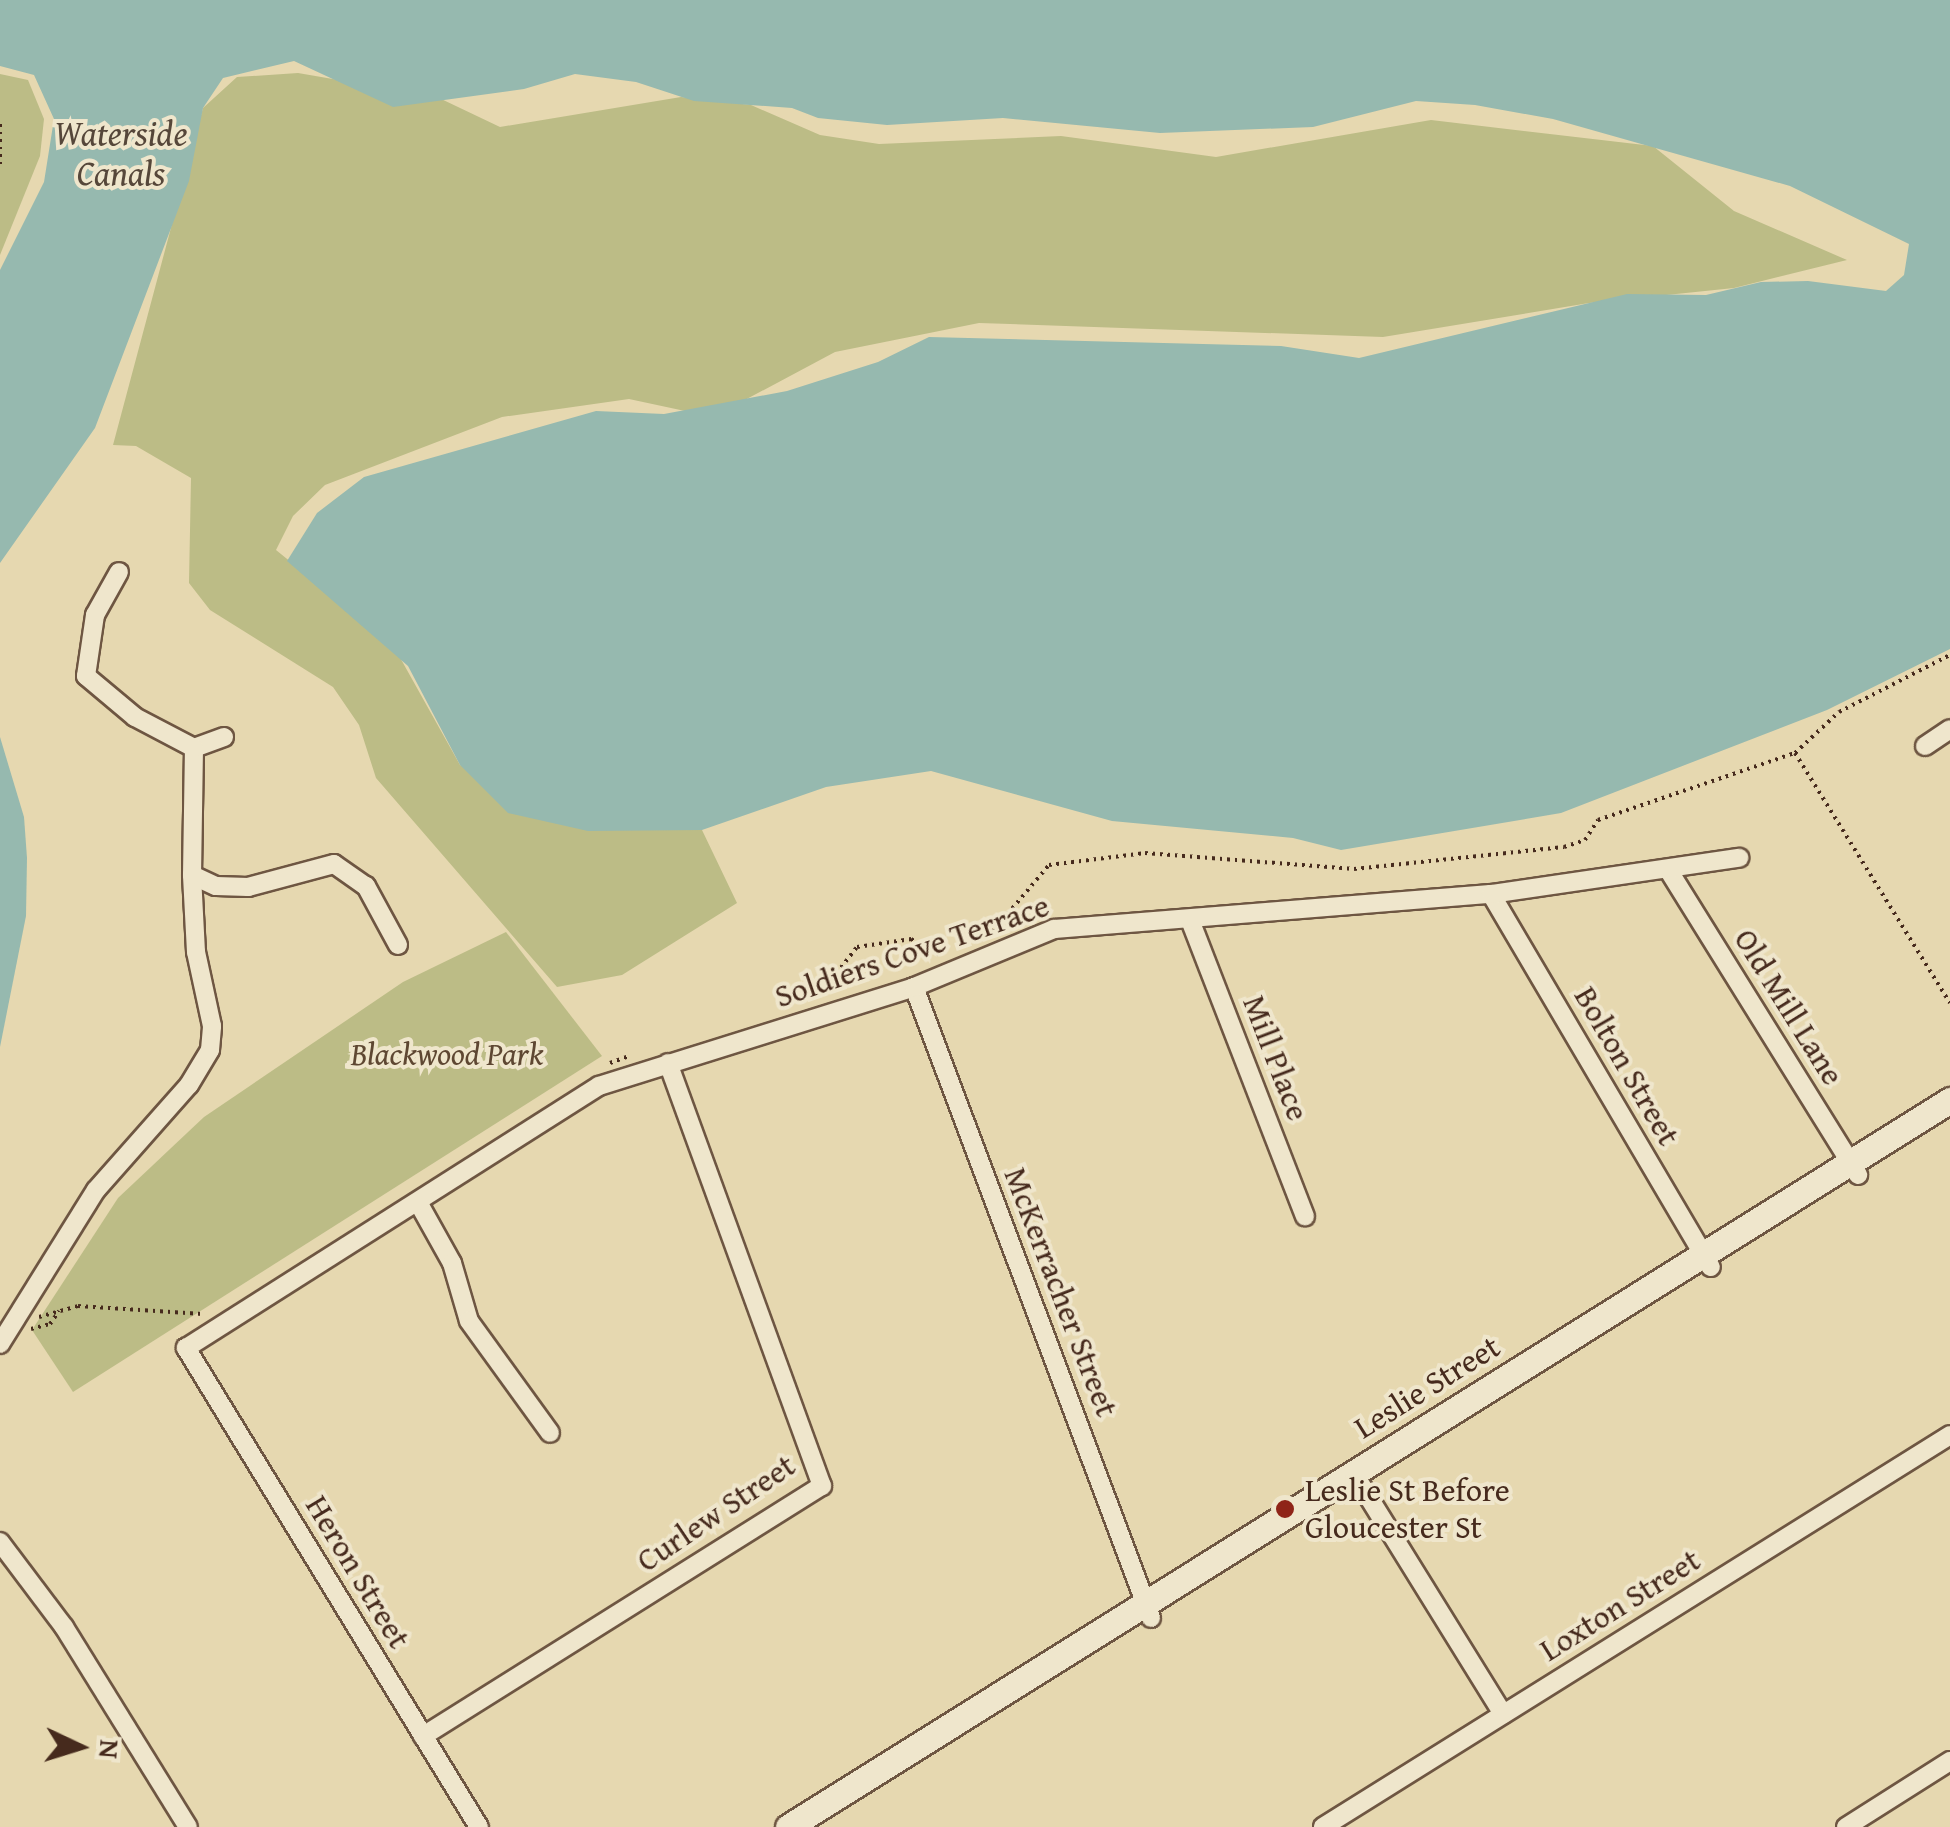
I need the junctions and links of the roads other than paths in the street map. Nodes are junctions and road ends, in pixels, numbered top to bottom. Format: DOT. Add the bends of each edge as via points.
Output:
graph roads {
  1 [pos="119,572"];
  2 [pos="1950,728"];
  3 [pos="224,737"];
  4 [pos="1925,746"];
  5 [pos="194,748"];
  6 [pos="1739,858"];
  7 [pos="1669,871"];
  8 [pos="192,875"];
  9 [pos="1491,894"];
  10 [pos="1190,920"];
  11 [pos="398,945"];
  12 [pos="914,987"];
  13 [pos="668,1062"];
  14 [pos="1950,1100"];
  15 [pos="1950,1118"];
  16 [pos="1854,1169"];
  17 [pos="419,1204"];
  18 [pos="1305,1218"];
  19 [pos="1707,1260"];
  20 [pos="0,1344"];
  21 [pos="186,1348"];
  22 [pos="550,1433"];
  23 [pos="1950,1436"];
  24 [pos="1358,1479"];
  25 [pos="0,1542"];
  26 [pos="1148,1611"];
  27 [pos="1503,1714"];
  28 [pos="423,1736"];
  29 [pos="1950,1762"];
  30 [pos="188,1827"];
  31 [pos="478,1827"];
  32 [pos="788,1827"];
  33 [pos="817,1827"];
  34 [pos="1323,1827"];
  35 [pos="1846,1827"];
  1 -- 5 [label="street" via="95,615 86,676 135,717"];
  2 -- 4 [label="street"];
  3 -- 5 [label="street"];
  5 -- 8 [label="street"];
  6 -- 7 [label="street, Soldiers Cove Terrace"];
  7 -- 9 [label="street, Soldiers Cove Terrace"];
  7 -- 16 [label="street, Old Mill Lane"];
  8 -- 11 [label="street" via="216,886 248,887 334,864 366,886"];
  8 -- 20 [label="street" via="210,1050 189,1085 96,1190"];
  9 -- 10 [label="street, Soldiers Cove Terrace"];
  9 -- 19 [label="street, Bolton Street"];
  10 -- 12 [label="street, Soldiers Cove Terrace" via="1054,929"];
  10 -- 18 [label="street, Mill Place"];
  12 -- 13 [label="street, Soldiers Cove Terrace"];
  12 -- 26 [label="street, McKerracher Street"];
  13 -- 17 [label="street, Soldiers Cove Terrace" via="599,1086"];
  13 -- 28 [label="street, Curlew Street" via="822,1486"];
  14 -- 16 [label="street, Leslie Street"];
  15 -- 16 [label="street, Leslie Street"];
  16 -- 19 [label="street, Leslie Street"];
  17 -- 21 [label="street, Soldiers Cove Terrace"];
  17 -- 22 [label="street" via="452,1263 470,1321"];
  19 -- 24 [label="street, Leslie Street"];
  21 -- 28 [label="street, Heron Street"];
  23 -- 27 [label="street, Loxton Street"];
  24 -- 26 [label="street, Leslie Street"];
  24 -- 27 [label="street"];
  25 -- 30 [label="street" via="64,1628"];
  26 -- 32 [label="street, Leslie Street"];
  26 -- 33 [label="street, Leslie Street"];
  27 -- 34 [label="street, Loxton Street"];
  28 -- 31 [label="street, Heron Street"];
  29 -- 35 [label="street"];
}
